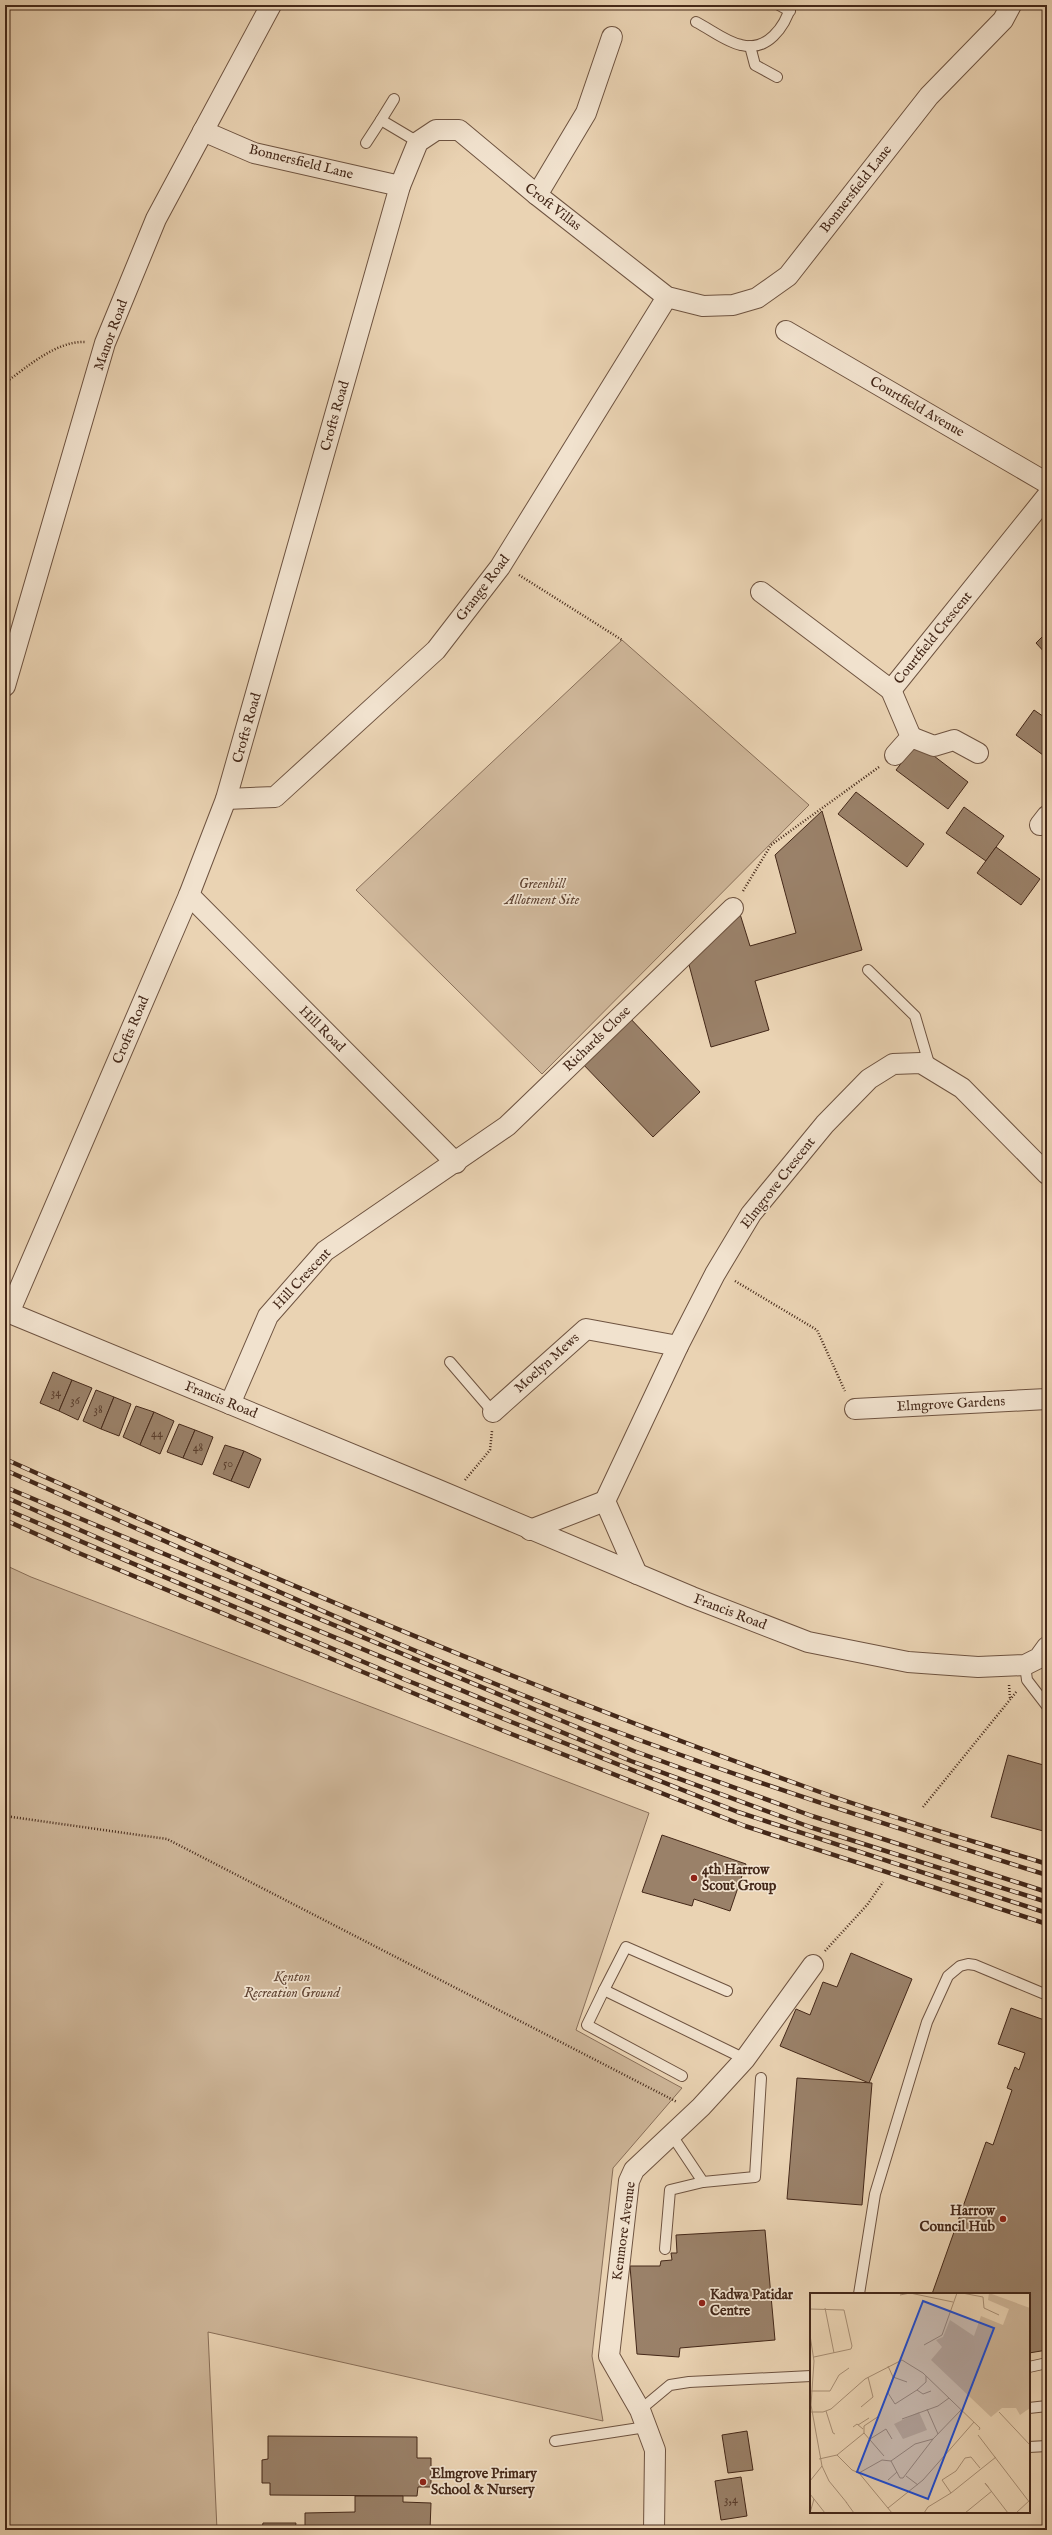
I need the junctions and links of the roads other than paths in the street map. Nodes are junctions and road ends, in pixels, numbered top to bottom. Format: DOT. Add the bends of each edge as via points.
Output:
graph roads {
  1 [pos="271,5"];
  2 [pos="779,5"];
  3 [pos="1011,5"];
  4 [pos="791,8"];
  5 [pos="696,22"];
  6 [pos="612,37"];
  7 [pos="750,46"];
  8 [pos="777,77"];
  9 [pos="394,98"];
  10 [pos="381,120"];
  11 [pos="203,131"];
  12 [pos="418,142"];
  13 [pos="366,143"];
  14 [pos="400,186"];
  15 [pos="537,196"];
  16 [pos="667,297"];
  17 [pos="786,331"];
  18 [pos="1047,483"];
  19 [pos="1047,496"];
  20 [pos="761,592"];
  21 [pos="5,686"];
  22 [pos="891,690"];
  23 [pos="911,737"];
  24 [pos="978,753"];
  25 [pos="895,755"];
  26 [pos="226,798"];
  27 [pos="189,895"];
  28 [pos="733,908"];
  29 [pos="868,970"];
  30 [pos="931,1069"];
  31 [pos="456,1163"];
  32 [pos="1047,1174"];
  33 [pos="7,1312"];
  34 [pos="678,1346"];
  35 [pos="450,1362"];
  36 [pos="1047,1399"];
  37 [pos="230,1404"];
  38 [pos="855,1409"];
  39 [pos="493,1412"];
  40 [pos="604,1501"];
  41 [pos="530,1530"];
  42 [pos="636,1574"];
  43 [pos="1047,1647"];
  44 [pos="1026,1673"];
  45 [pos="1047,1706"];
  46 [pos="813,1964"];
  47 [pos="604,1990"];
  48 [pos="727,1990"];
  49 [pos="1047,1995"];
  50 [pos="745,2059"];
  51 [pos="682,2076"];
  52 [pos="761,2078"];
  53 [pos="671,2134"];
  54 [pos="703,2182"];
  55 [pos="665,2249"];
  56 [pos="859,2293"];
  57 [pos="1047,2363"];
  58 [pos="1030,2367"];
  59 [pos="810,2376"];
  60 [pos="1047,2406"];
  61 [pos="1030,2408"];
  62 [pos="643,2418"];
  63 [pos="554,2441"];
  64 [pos="1047,2446"];
  65 [pos="1030,2447"];
  66 [pos="654,2530"];
  1 -- 11 [label="street, Manor Road"];
  2 -- 4 [label="lane"];
  3 -- 16 [label="street, Bonnersfield Lane" via="1003,20 928,96 788,276 757,298 733,305 703,306"];
  4 -- 7 [label="lane" via="772,38 763,44"];
  5 -- 7 [label="lane" via="740,45"];
  6 -- 15 [label="street" via="586,113"];
  7 -- 8 [label="lane" via="755,65"];
  9 -- 10 [label="lane"];
  10 -- 12 [label="lane"];
  10 -- 13 [label="lane"];
  11 -- 14 [label="street, Bonnersfield Lane" via="254,153"];
  11 -- 21 [label="street, Manor Road" via="156,219 105,343"];
  12 -- 14 [label="street, Crofts Road"];
  12 -- 15 [label="street, Croft Villas" via="436,130 459,130"];
  14 -- 26 [label="street, Crofts Road"];
  15 -- 16 [label="street, Croft Villas"];
  16 -- 26 [label="street, Grange Road" via="500,567 436,650 275,797"];
  17 -- 18 [label="street, Courtfield Avenue"];
  19 -- 22 [label="street, Courtfield Crescent"];
  20 -- 22 [label="street, Courtfield Crescent"];
  22 -- 23 [label="street"];
  23 -- 24 [label="street" via="934,746 954,740"];
  23 -- 25 [label="street"];
  26 -- 27 [label="street, Crofts Road"];
  27 -- 31 [label="street, Hill Road"];
  27 -- 33 [label="street, Crofts Road"];
  28 -- 31 [label="street, Richards Close" via="507,1126"];
  29 -- 30 [label="lane" via="915,1016"];
  30 -- 32 [label="street, Elmgrove Crescent" via="962,1088"];
  30 -- 34 [label="street, Elmgrove Crescent" via="921,1063 894,1064 869,1079 825,1124 751,1214"];
  31 -- 37 [label="street, Hill Crescent" via="325,1251 268,1316"];
  33 -- 37 [label="street, Francis Road"];
  34 -- 39 [label="street, Moelyn Mews" via="586,1328"];
  34 -- 40 [label="street, Elmgrove Crescent"];
  35 -- 39 [label="lane"];
  36 -- 38 [label="street, Elmgrove Gardens"];
  37 -- 41 [label="street, Francis Road"];
  40 -- 41 [label="street"];
  40 -- 42 [label="street"];
  41 -- 42 [label="street, Francis Road"];
  42 -- 44 [label="street, Francis Road" via="808,1642 908,1662"];
  43 -- 44 [label="street"];
  44 -- 45 [label="lane"];
  46 -- 50 [label="street, Kenmore Avenue"];
  47 -- 48 [label="lane" via="626,1947"];
  47 -- 50 [label="lane"];
  47 -- 51 [label="lane" via="587,2026"];
  49 -- 56 [label="lane" via="975,1965 960,1966 948,1976 927,2022 875,2194"];
  50 -- 53 [label="street, Kenmore Avenue"];
  52 -- 54 [label="lane" via="755,2177"];
  53 -- 54 [label="lane"];
  53 -- 62 [label="street, Kenmore Avenue" via="634,2170 629,2181 609,2356"];
  54 -- 55 [label="lane" via="670,2190"];
  57 -- 58 [label="lane"];
  59 -- 62 [label="lane" via="670,2385"];
  60 -- 61 [label="lane"];
  62 -- 63 [label="lane"];
  62 -- 66 [label="street, Kenmore Avenue" via="655,2450"];
  64 -- 65 [label="lane"];
}
